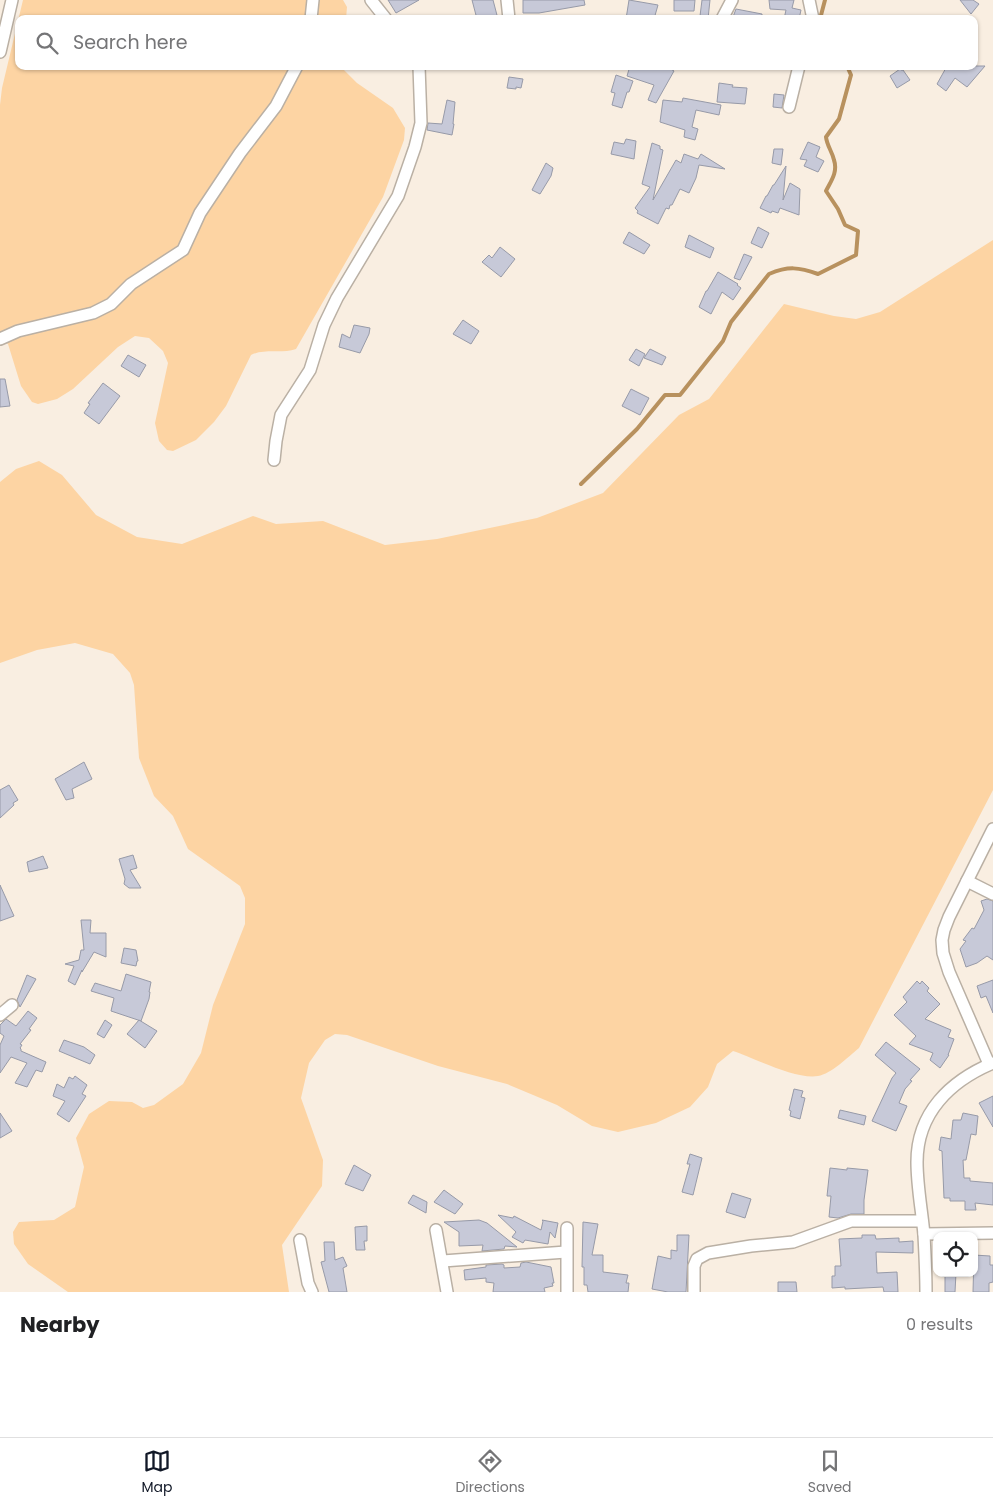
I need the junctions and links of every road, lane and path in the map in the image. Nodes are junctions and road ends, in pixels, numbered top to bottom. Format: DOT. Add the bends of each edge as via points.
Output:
graph roads {
  1 [pos="12,0"];
  2 [pos="313,0"];
  3 [pos="371,0"];
  4 [pos="506,0"];
  5 [pos="809,0"];
  6 [pos="729,1"];
  7 [pos="311,15"];
  8 [pos="383,15"];
  9 [pos="508,15"];
  10 [pos="724,15"];
  11 [pos="812,15"];
  12 [pos="0,52"];
  13 [pos="295,70"];
  14 [pos="419,70"];
  15 [pos="798,70"];
  16 [pos="789,107"];
  17 [pos="0,339"];
  18 [pos="274,460"];
  19 [pos="993,828"];
  20 [pos="967,881"];
  21 [pos="993,894"];
  22 [pos="12,1005"];
  23 [pos="0,1015"];
  24 [pos="991,1064"];
  25 [pos="922,1221"];
  26 [pos="568,1228"];
  27 [pos="436,1230"];
  28 [pos="993,1233"];
  29 [pos="924,1234"];
  30 [pos="300,1240"];
  31 [pos="566,1252"];
  32 [pos="443,1261"];
  33 [pos="312,1292"];
  34 [pos="448,1292"];
  35 [pos="567,1292"];
  36 [pos="694,1292"];
  37 [pos="926,1292"];
  1 -- 12 [label="street"];
  2 -- 7 [label="street"];
  3 -- 8 [label="street"];
  4 -- 9 [label="street"];
  5 -- 11 [label="street"];
  6 -- 10 [label="street"];
  13 -- 17 [label="street" via="276,106 200,214 183,250 131,284 111,304 93,313 18,331"];
  14 -- 18 [label="street" via="421,123 398,196 336,298 310,370 281,415"];
  15 -- 16 [label="street"];
  19 -- 20 [label="street"];
  20 -- 21 [label="street"];
  20 -- 24 [label="street" via="944,930 943,953"];
  22 -- 23 [label="street"];
  24 -- 25 [label="street" via="961,1079 939,1100 925,1120 917,1162"];
  25 -- 29 [label="street"];
  25 -- 36 [label="street" via="851,1221 793,1242 708,1253 697,1259 694,1266"];
  26 -- 31 [label="street"];
  27 -- 32 [label="street"];
  28 -- 29 [label="street"];
  29 -- 37 [label="street"];
  30 -- 33 [label="street"];
  31 -- 32 [label="street"];
  31 -- 35 [label="street"];
  32 -- 34 [label="street"];
}
